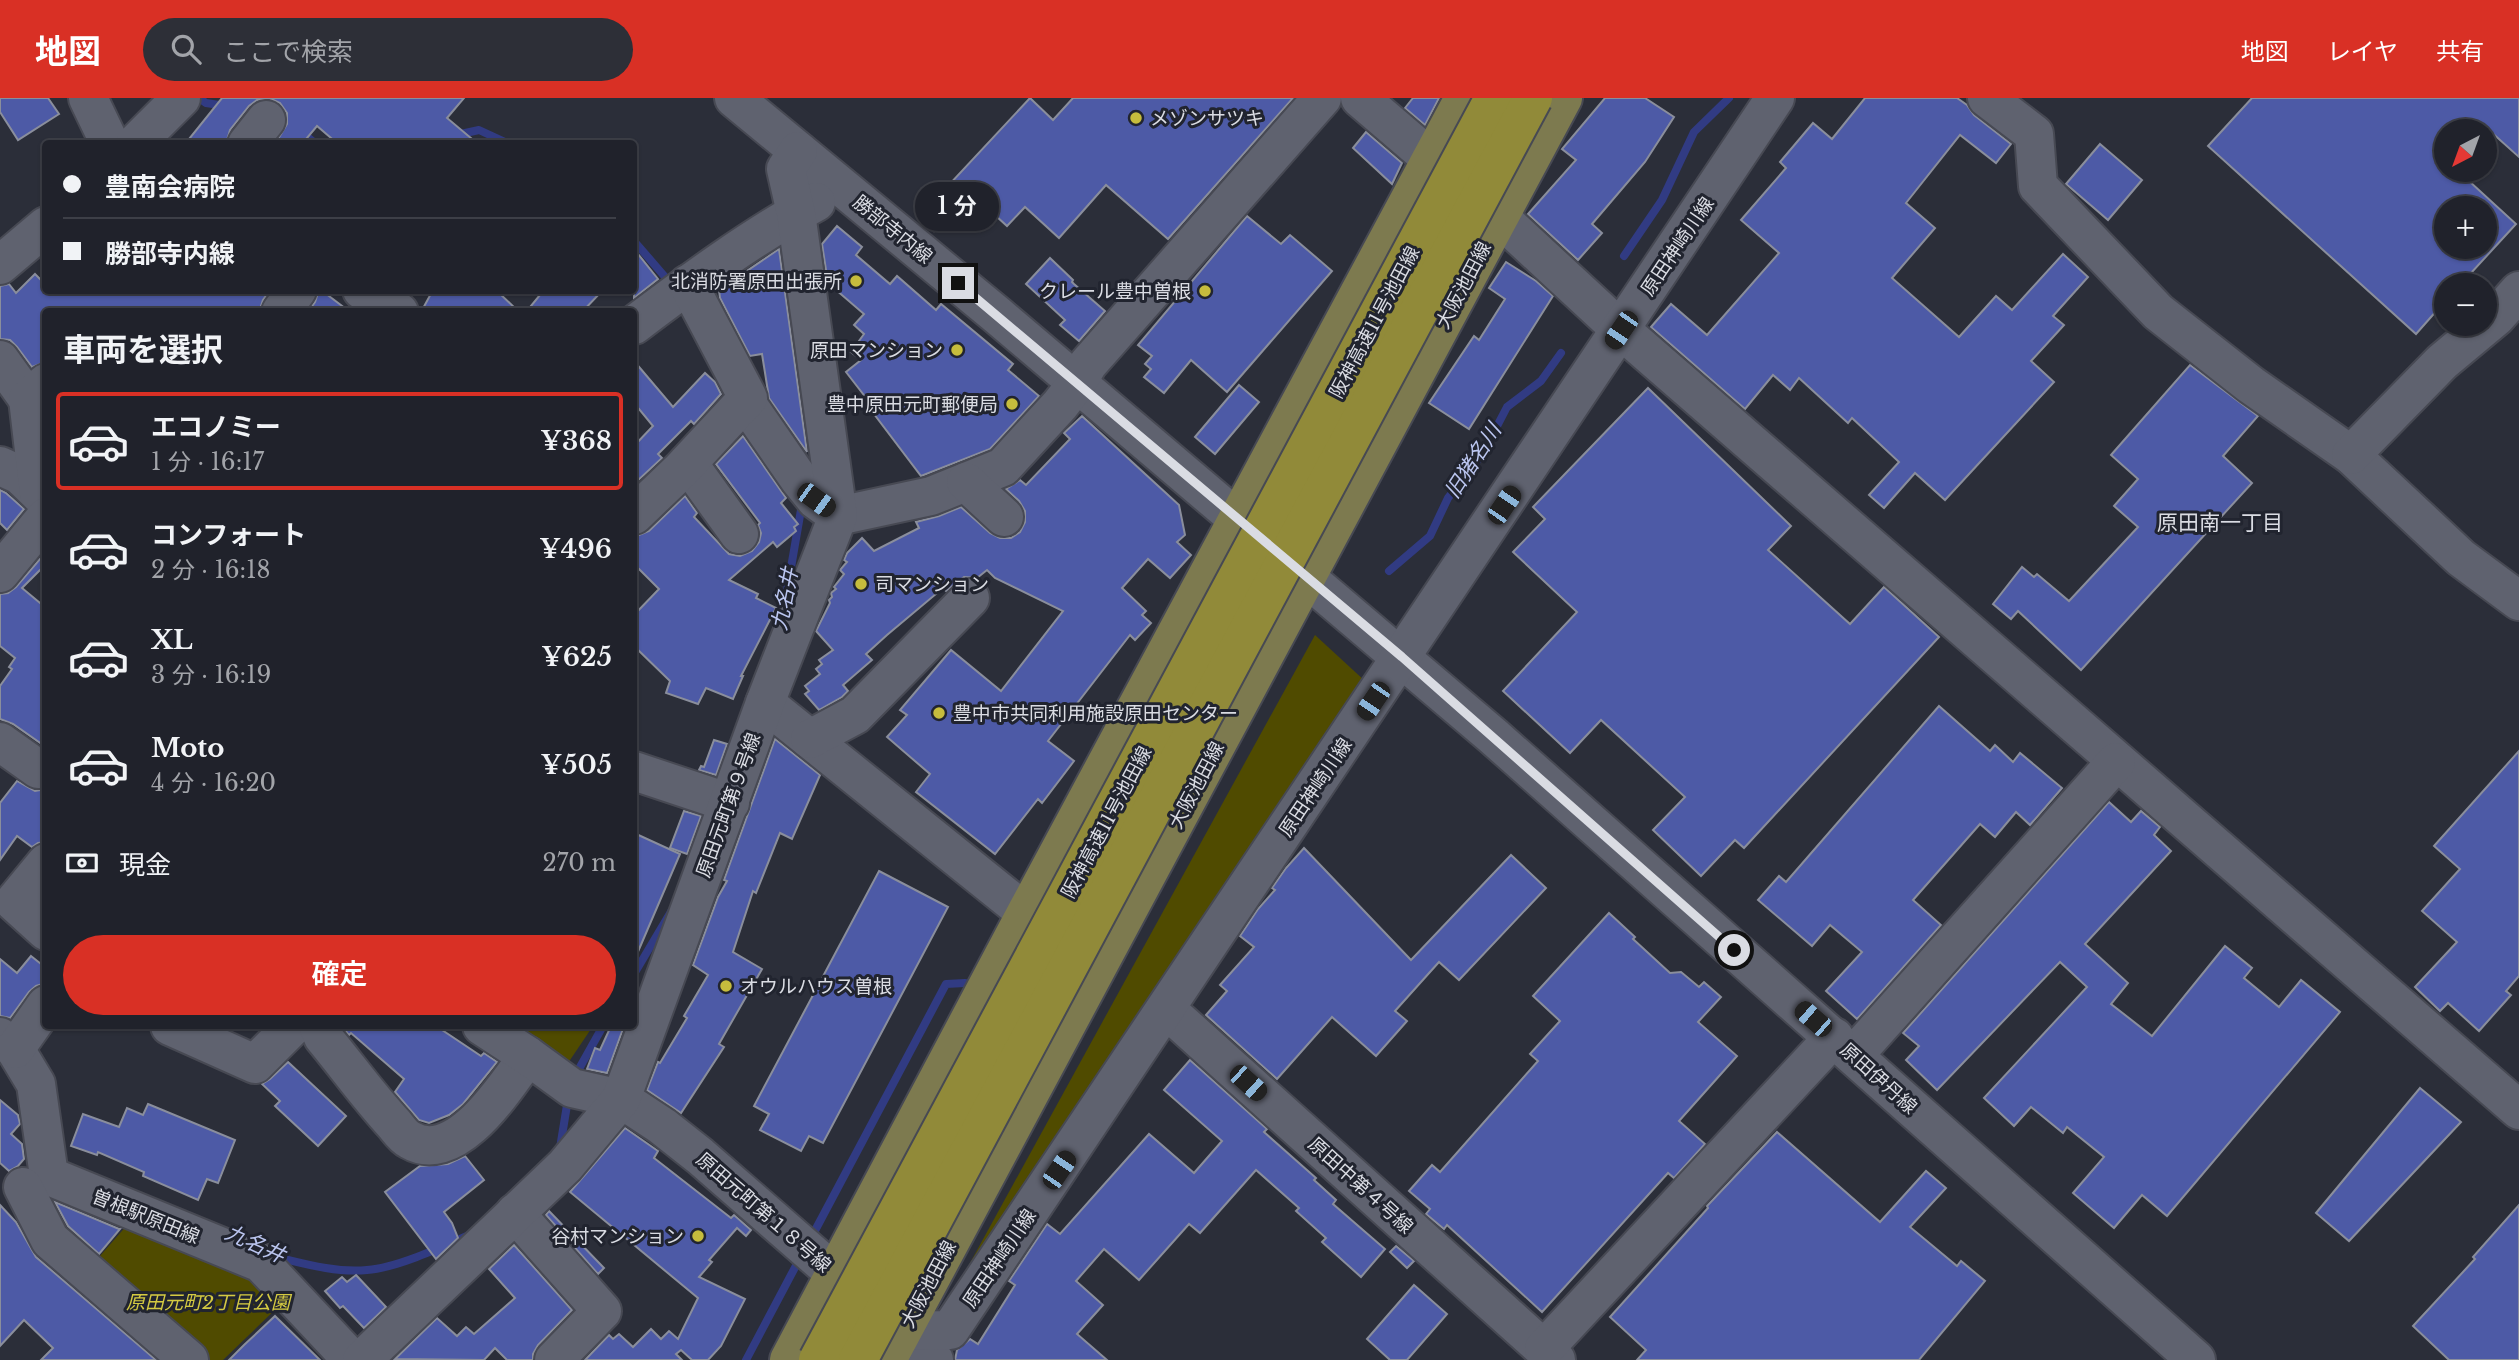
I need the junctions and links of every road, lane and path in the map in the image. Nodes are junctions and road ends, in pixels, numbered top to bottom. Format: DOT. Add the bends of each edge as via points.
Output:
graph roads {
  1 [pos="88,98"];
  2 [pos="181,98"];
  3 [pos="734,98"];
  4 [pos="1322,98"];
  5 [pos="1360,98"];
  6 [pos="1464,98"];
  7 [pos="1494,98"];
  8 [pos="1533,98"];
  9 [pos="1563,98"];
  10 [pos="1775,98"];
  11 [pos="1987,98"];
  12 [pos="151,139"];
  13 [pos="108,140"];
  14 [pos="798,151"];
  15 [pos="1432,158"];
  16 [pos="842,188"];
  17 [pos="796,213"];
  18 [pos="1499,217"];
  19 [pos="42,229"];
  20 [pos="0,265"];
  21 [pos="688,284"];
  22 [pos="2519,291"];
  23 [pos="637,323"];
  24 [pos="1621,330"];
  25 [pos="0,360"];
  26 [pos="1077,383"];
  27 [pos="37,391"];
  28 [pos="745,401"];
  29 [pos="2351,454"];
  30 [pos="688,463"];
  31 [pos="0,466"];
  32 [pos="966,482"];
  33 [pos="42,484"];
  34 [pos="42,502"];
  35 [pos="42,505"];
  36 [pos="637,512"];
  37 [pos="838,516"];
  38 [pos="1004,517"];
  39 [pos="1238,518"];
  40 [pos="739,534"];
  41 [pos="0,573"];
  42 [pos="1308,577"];
  43 [pos="970,598"];
  44 [pos="2519,601"];
  45 [pos="1402,657"];
  46 [pos="765,704"];
  47 [pos="810,739"];
  48 [pos="0,742"];
  49 [pos="2116,762"];
  50 [pos="42,768"];
  51 [pos="637,772"];
  52 [pos="730,803"];
  53 [pos="42,868"];
  54 [pos="1026,912"];
  55 [pos="42,927"];
  56 [pos="42,1009"];
  57 [pos="1167,1010"];
  58 [pos="177,1029"];
  59 [pos="290,1029"];
  60 [pos="319,1029"];
  61 [pos="487,1029"];
  62 [pos="6,1046"];
  63 [pos="1844,1046"];
  64 [pos="528,1056"];
  65 [pos="621,1099"];
  66 [pos="2519,1110"];
  67 [pos="24,1187"];
  68 [pos="514,1213"];
  69 [pos="829,1268"];
  70 [pos="895,1346"];
  71 [pos="1550,1355"];
  72 [pos="362,1357"];
  73 [pos="189,1360"];
  74 [pos="554,1360"];
  75 [pos="789,1360"];
  76 [pos="818,1360"];
  77 [pos="858,1360"];
  78 [pos="934,1360"];
  79 [pos="2196,1360"];
  1 -- 13 [label="street"];
  2 -- 12 [label="street"];
  3 -- 14 [label="street, 勝部寺内線"];
  4 -- 26 [label="street" via="1087,364"];
  5 -- 15 [label="street"];
  6 -- 15 [label="main road"];
  7 -- 76 [label="highway, 阪神高速11号池田線, bridge"];
  8 -- 77 [label="highway, 阪神高速11号池田線, bridge"];
  9 -- 18 [label="main road, 大阪池田線"];
  10 -- 24 [label="street, 原田神崎川線"];
  11 -- 29 [label="street" via="2034,134 2038,186 2158,312 2250,385"];
  14 -- 16 [label="street, 勝部寺内線"];
  14 -- 17 [label="street, 原田元町第９号線" via="786,169"];
  15 -- 18 [label="street"];
  15 -- 39 [label="main road"];
  16 -- 17 [label="street"];
  16 -- 26 [label="street, 勝部寺内線"];
  17 -- 21 [label="street"];
  17 -- 37 [label="street, 原田元町第９号線"];
  18 -- 24 [label="street"];
  18 -- 42 [label="main road, 大阪池田線"];
  19 -- 20 [label="street"];
  21 -- 23 [label="street"];
  21 -- 28 [label="street" via="748,398"];
  22 -- 29 [label="street"];
  24 -- 45 [label="street, 原田神崎川線"];
  24 -- 49 [label="street"];
  25 -- 27 [label="street"];
  26 -- 32 [label="street" via="1003,467"];
  26 -- 39 [label="street, 勝部寺内線"];
  27 -- 33 [label="street"];
  28 -- 30 [label="street"];
  28 -- 37 [label="street" via="799,479 816,500"];
  29 -- 44 [label="street" via="2461,558"];
  30 -- 36 [label="street"];
  30 -- 40 [label="street"];
  31 -- 34 [label="street" via="20,475"];
  32 -- 37 [label="street" via="931,496"];
  32 -- 38 [label="street"];
  35 -- 41 [label="street"];
  37 -- 46 [label="street, 原田元町第９号線"];
  39 -- 42 [label="street, 勝部寺内線"];
  39 -- 54 [label="main road"];
  42 -- 45 [label="street, 原田伊丹線"];
  42 -- 70 [label="main road, 大阪池田線"];
  43 -- 47 [label="street" via="855,715"];
  45 -- 57 [label="street, 原田神崎川線"];
  45 -- 63 [label="street, 原田伊丹線"];
  46 -- 47 [label="street"];
  46 -- 52 [label="street, 原田元町第９号線"];
  47 -- 54 [label="street"];
  48 -- 50 [label="street"];
  49 -- 63 [label="street"];
  49 -- 66 [label="street"];
  51 -- 52 [label="street"];
  52 -- 65 [label="street, 原田元町第９号線"];
  53 -- 55 [label="street" via="14,902"];
  54 -- 69 [label="main road"];
  56 -- 62 [label="street"];
  57 -- 70 [label="street, 原田神崎川線" via="950,1330"];
  57 -- 71 [label="street, 原田中第４号線"];
  58 -- 59 [label="street" via="255,1064"];
  60 -- 64 [label="street" via="384,1113 409,1140 422,1144 438,1145 463,1133"];
  61 -- 64 [label="street"];
  62 -- 67 [label="street" via="36,1084"];
  63 -- 71 [label="street"];
  63 -- 79 [label="street, 原田伊丹線"];
  64 -- 65 [label="street" via="572,1088"];
  65 -- 68 [label="street, 原田元町第９号線" via="565,1166"];
  65 -- 69 [label="street, 原田元町第１８号線" via="700,1156"];
  67 -- 72 [label="street, 曽根駅原田線" via="261,1263"];
  67 -- 73 [label="street" via="50,1240"];
  68 -- 72 [label="street, 原田元町第９号線"];
  68 -- 74 [label="street" via="602,1311"];
  69 -- 70 [label="street, 原田元町第１８号線"];
  69 -- 75 [label="main road"];
  70 -- 78 [label="street, 原田元町第１８号線"];
}
